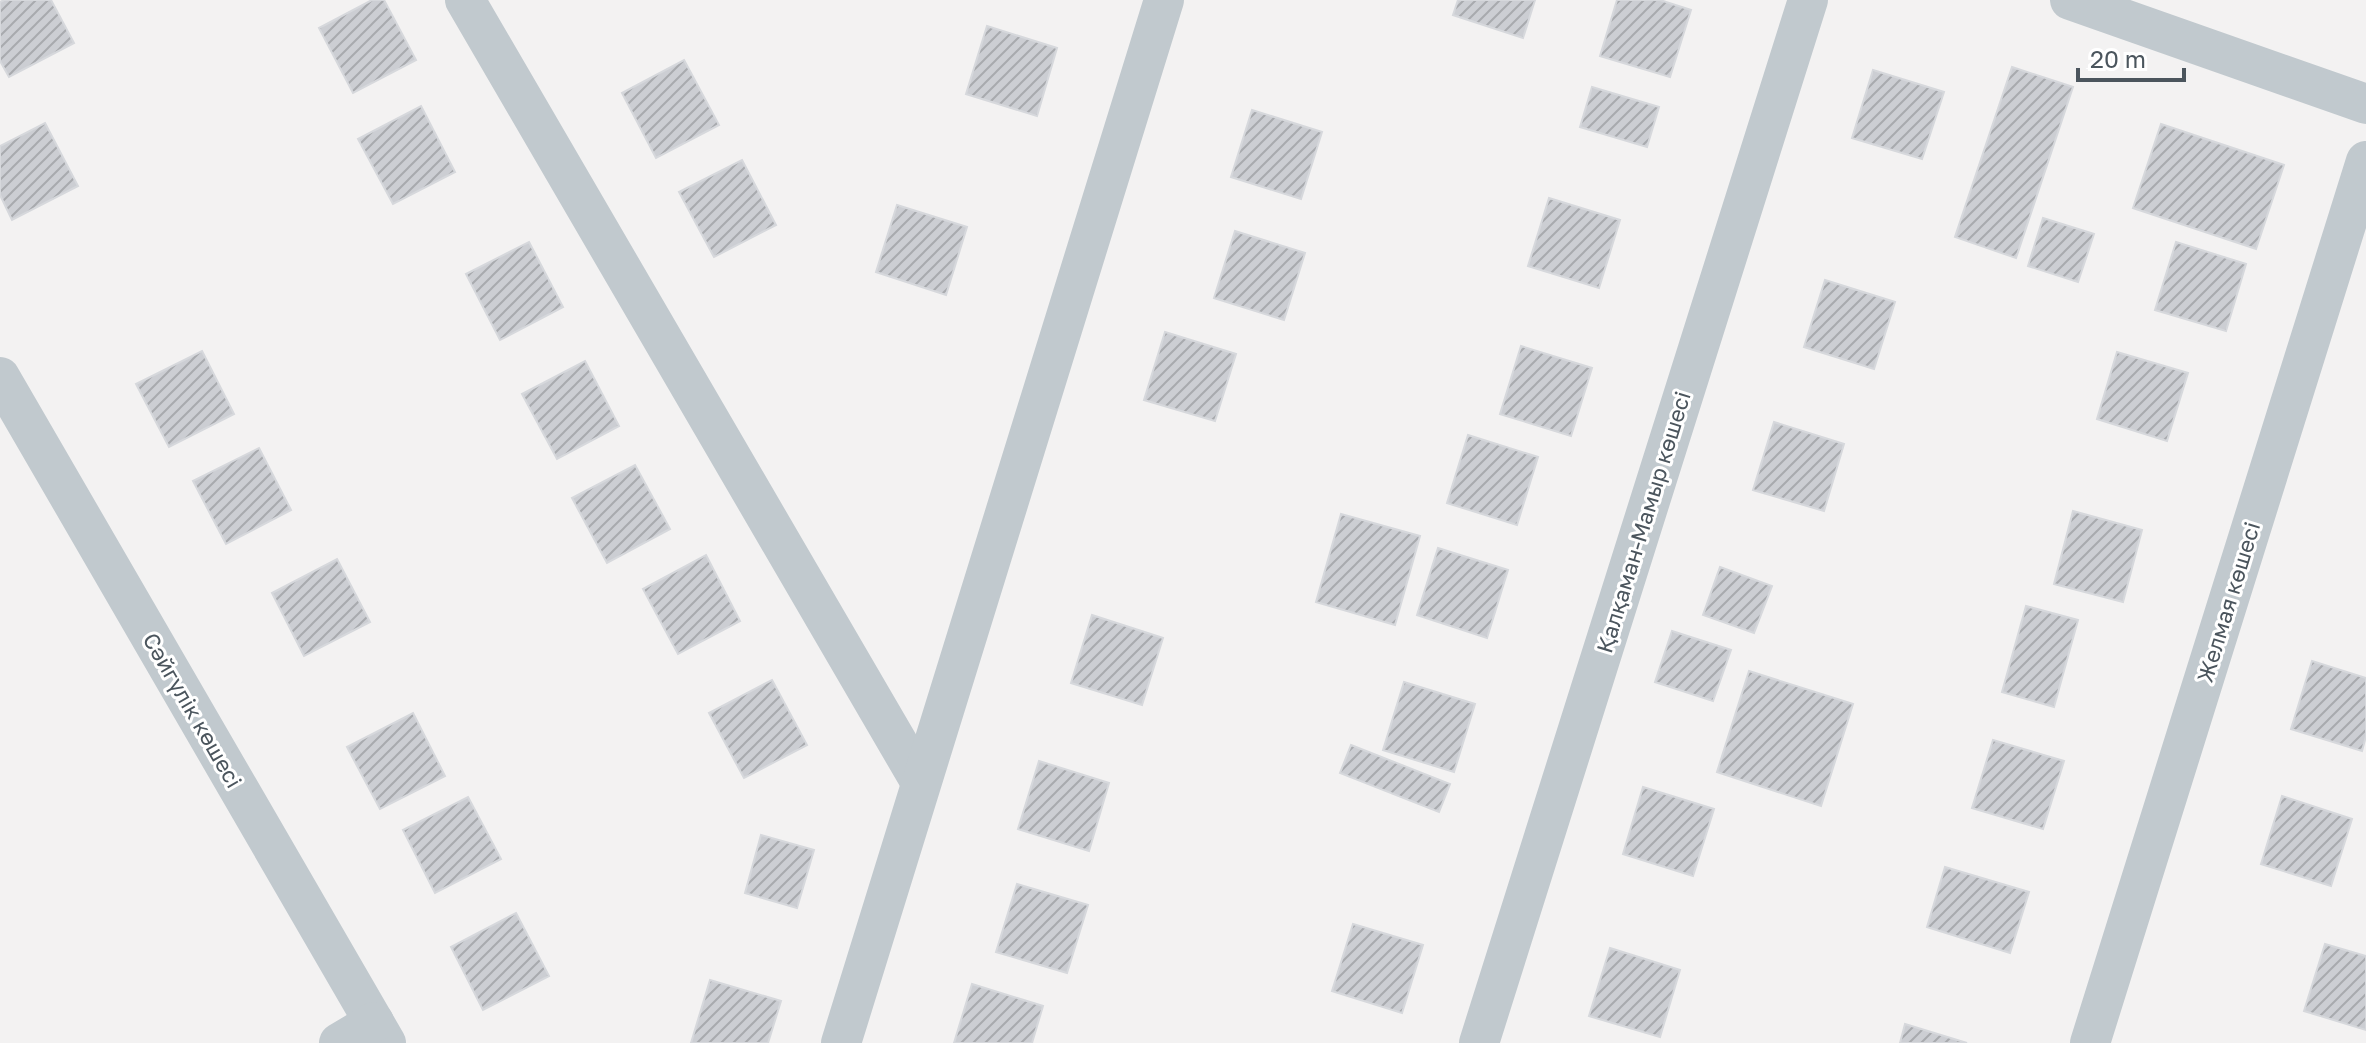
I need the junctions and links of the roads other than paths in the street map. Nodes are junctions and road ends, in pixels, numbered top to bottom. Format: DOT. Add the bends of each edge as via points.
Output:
graph roads {
  1 [pos="465,0"];
  2 [pos="1164,0"];
  3 [pos="1808,0"];
  4 [pos="2070,0"];
  5 [pos="2366,104"];
  6 [pos="2366,161"];
  7 [pos="0,377"];
  8 [pos="920,781"];
  9 [pos="380,1033"];
  10 [pos="339,1043"];
  11 [pos="841,1043"];
  12 [pos="1479,1043"];
  13 [pos="2090,1043"];
  1 -- 8 [label="street"];
  2 -- 8 [label="street"];
  3 -- 12 [label="street, Қалқаман-Мамыр көшесі"];
  4 -- 5 [label="street"];
  6 -- 13 [label="street, Желмая көшесі"];
  7 -- 9 [label="street, Сәйгүлік көшесі"];
  8 -- 11 [label="street"];
  9 -- 10 [label="street"];
}
